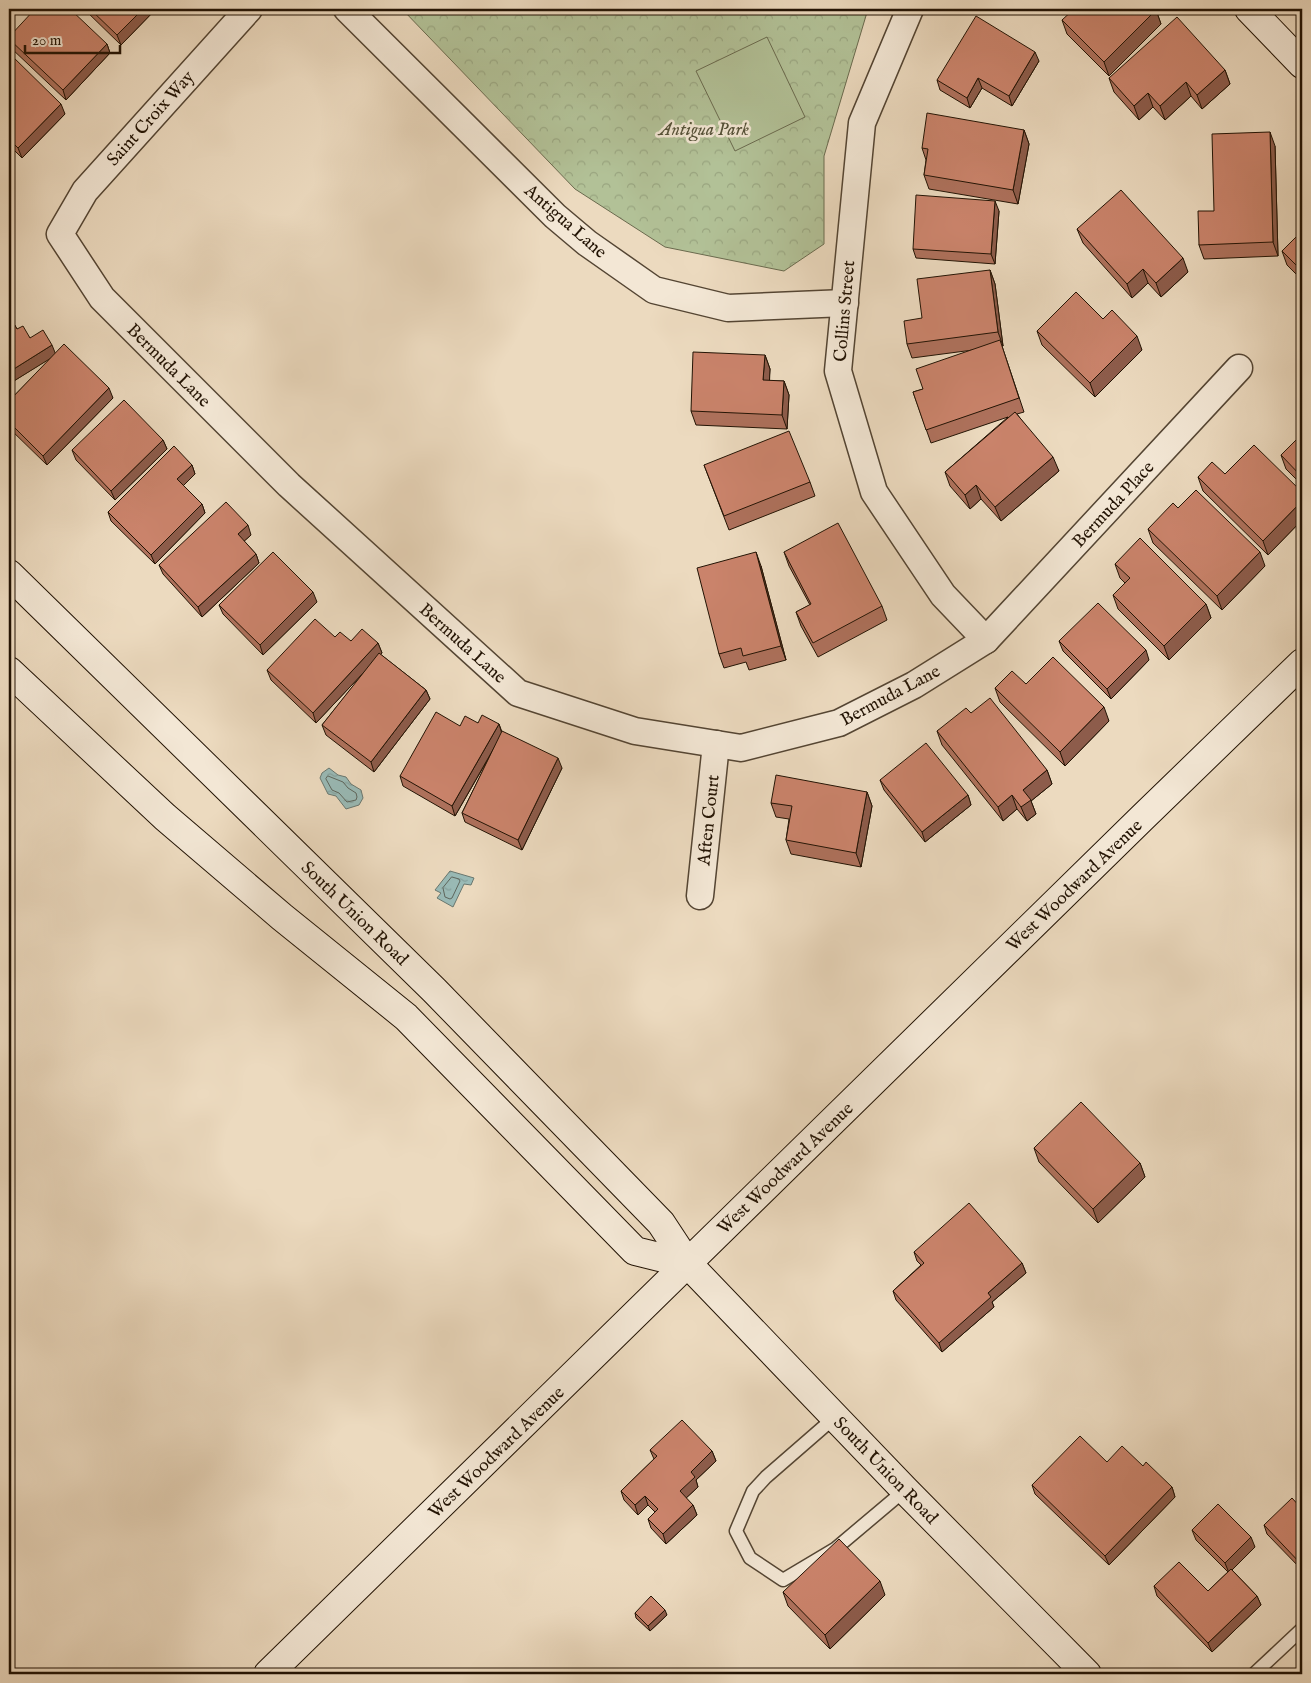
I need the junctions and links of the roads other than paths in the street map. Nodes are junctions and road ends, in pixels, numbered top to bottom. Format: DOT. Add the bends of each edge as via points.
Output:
graph roads {
  1 [pos="249,9"];
  2 [pos="347,9"];
  3 [pos="910,9"];
  4 [pos="1250,9"];
  5 [pos="1302,64"];
  6 [pos="60,234"];
  7 [pos="845,303"];
  8 [pos="1239,368"];
  9 [pos="9,574"];
  10 [pos="986,640"];
  11 [pos="1302,663"];
  12 [pos="9,671"];
  13 [pos="716,744"];
  14 [pos="700,896"];
  15 [pos="688,1264"];
  16 [pos="835,1417"];
  17 [pos="905,1490"];
  18 [pos="1302,1629"];
  19 [pos="268,1674"];
  20 [pos="1087,1674"];
  21 [pos="1254,1674"];
  1 -- 6 [label="street, Saint Croix Way" via="85,191"];
  2 -- 7 [label="street, Antigua Lane" via="555,216 654,290 728,308"];
  3 -- 7 [label="street, Collins Street" via="862,123"];
  4 -- 5 [label="street"];
  6 -- 13 [label="street, Bermuda Lane" via="102,298 290,485 518,693 635,731"];
  7 -- 10 [label="street, Collins Street" via="838,371 874,492 943,595"];
  8 -- 10 [label="street, Bermuda Place"];
  9 -- 15 [label="street, South Union Road" via="434,990 661,1222"];
  10 -- 13 [label="street, Bermuda Lane" via="914,685 840,723 742,748"];
  11 -- 15 [label="street, West Woodward Avenue"];
  12 -- 15 [label="street" via="165,818 406,1017 635,1251"];
  13 -- 14 [label="street, Aften Court"];
  15 -- 16 [label="street, South Union Road"];
  15 -- 19 [label="street, West Woodward Avenue"];
  16 -- 17 [label="street, South Union Road"];
  16 -- 17 [label="lane" via="752,1491 736,1531 750,1558 783,1580 835,1549"];
  17 -- 20 [label="street, South Union Road"];
  18 -- 21 [label="lane"];
}
